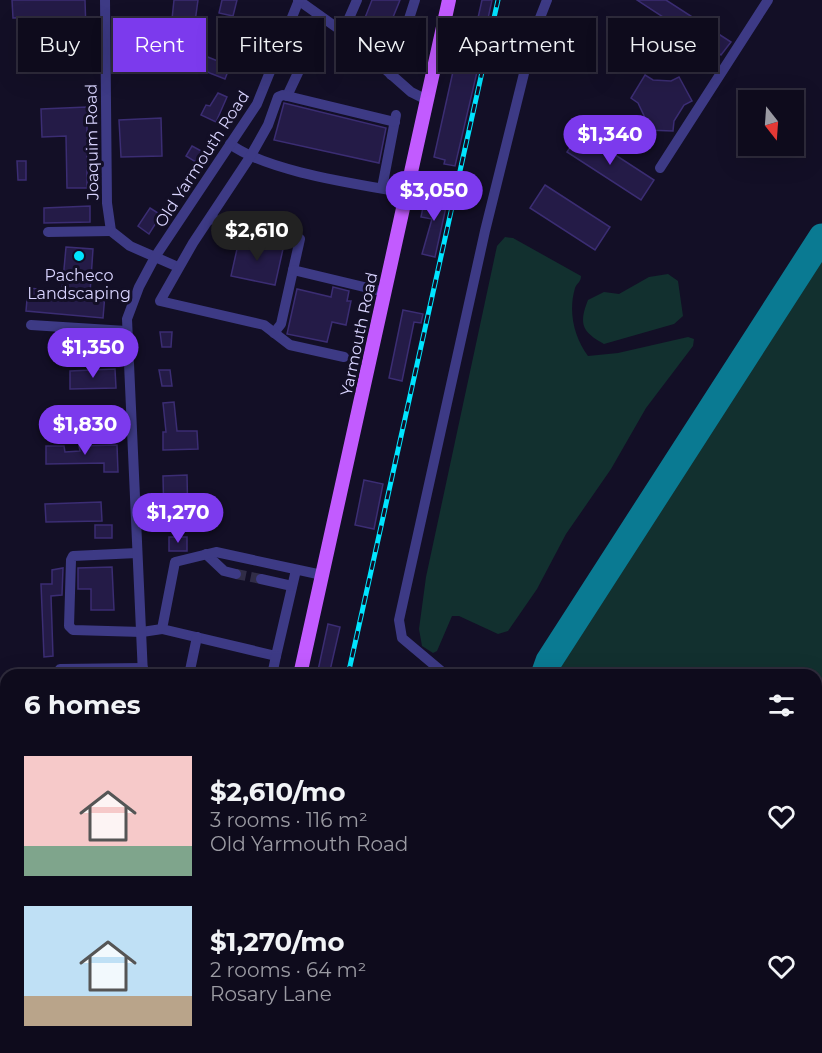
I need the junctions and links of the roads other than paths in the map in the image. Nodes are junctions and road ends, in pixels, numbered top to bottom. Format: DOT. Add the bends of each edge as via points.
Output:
graph roads {
  1 [pos="105,0"];
  2 [pos="299,0"];
  3 [pos="357,0"];
  4 [pos="415,0"];
  5 [pos="447,0"];
  6 [pos="547,0"];
  7 [pos="768,0"];
  8 [pos="349,18"];
  9 [pos="336,27"];
  10 [pos="298,72"];
  11 [pos="388,72"];
  12 [pos="391,75"];
  13 [pos="287,96"];
  14 [pos="427,100"];
  15 [pos="230,144"];
  16 [pos="250,157"];
  17 [pos="660,168"];
  18 [pos="382,188"];
  19 [pos="407,193"];
  20 [pos="210,219"];
  21 [pos="111,231"];
  22 [pos="48,232"];
  23 [pos="155,257"];
  24 [pos="178,267"];
  25 [pos="293,270"];
  26 [pos="385,292"];
  27 [pos="31,325"];
  28 [pos="126,331"];
  29 [pos="274,333"];
  30 [pos="344,357"];
  31 [pos="137,553"];
  32 [pos="206,554"];
  33 [pos="296,570"];
  34 [pos="236,574"];
  35 [pos="322,575"];
  36 [pos="261,579"];
  37 [pos="292,586"];
  38 [pos="162,628"];
  39 [pos="142,633"];
  40 [pos="197,637"];
  41 [pos="276,656"];
  42 [pos="143,669"];
  43 [pos="190,669"];
  44 [pos="273,669"];
  45 [pos="301,669"];
  46 [pos="439,669"];
  1 -- 21 [label="street, Joaquim Road" via="107,203"];
  2 -- 9 [label="street"];
  2 -- 15 [label="street, Old Yarmouth Road" via="265,89"];
  3 -- 8 [label="street"];
  4 -- 12 [label="street"];
  5 -- 14 [label="main road, Yarmouth Road"];
  6 -- 46 [label="street" via="534,33 485,231 399,620 402,638"];
  7 -- 17 [label="street"];
  10 -- 13 [label="street"];
  11 -- 12 [label="street"];
  12 -- 14 [label="street"];
  13 -- 16 [label="street" via="275,99 268,125"];
  13 -- 18 [label="street" via="396,118"];
  14 -- 19 [label="main road, Yarmouth Road"];
  15 -- 16 [label="street"];
  15 -- 23 [label="street, Old Yarmouth Road"];
  16 -- 18 [label="street"];
  16 -- 20 [label="street"];
  18 -- 19 [label="street"];
  19 -- 26 [label="main road, Yarmouth Road"];
  20 -- 24 [label="street"];
  20 -- 25 [label="street" via="300,239"];
  21 -- 22 [label="street"];
  21 -- 23 [label="street" via="130,246"];
  23 -- 24 [label="street"];
  23 -- 28 [label="street, Old Yarmouth Road" via="133,301"];
  24 -- 29 [label="street" via="160,301 264,325"];
  25 -- 26 [label="street"];
  25 -- 29 [label="street" via="281,324"];
  26 -- 35 [label="main road, Yarmouth Road"];
  27 -- 28 [label="street"];
  28 -- 31 [label="street, Old Yarmouth Road"];
  29 -- 30 [label="street" via="290,345"];
  31 -- 39 [label="street, Old Yarmouth Road"];
  31 -- 39 [label="street" via="74,556 69,626 72,630"];
  32 -- 33 [label="street" via="216,552"];
  32 -- 34 [label="street" via="224,571"];
  32 -- 38 [label="street" via="175,562"];
  33 -- 35 [label="street"];
  33 -- 37 [label="street"];
  35 -- 45 [label="main road, Yarmouth Road"];
  36 -- 37 [label="street"];
  37 -- 41 [label="street"];
  38 -- 39 [label="street"];
  38 -- 40 [label="street"];
  39 -- 42 [label="street, Old Yarmouth Road"];
  40 -- 41 [label="street"];
  40 -- 43 [label="street"];
  41 -- 44 [label="street"];
}
